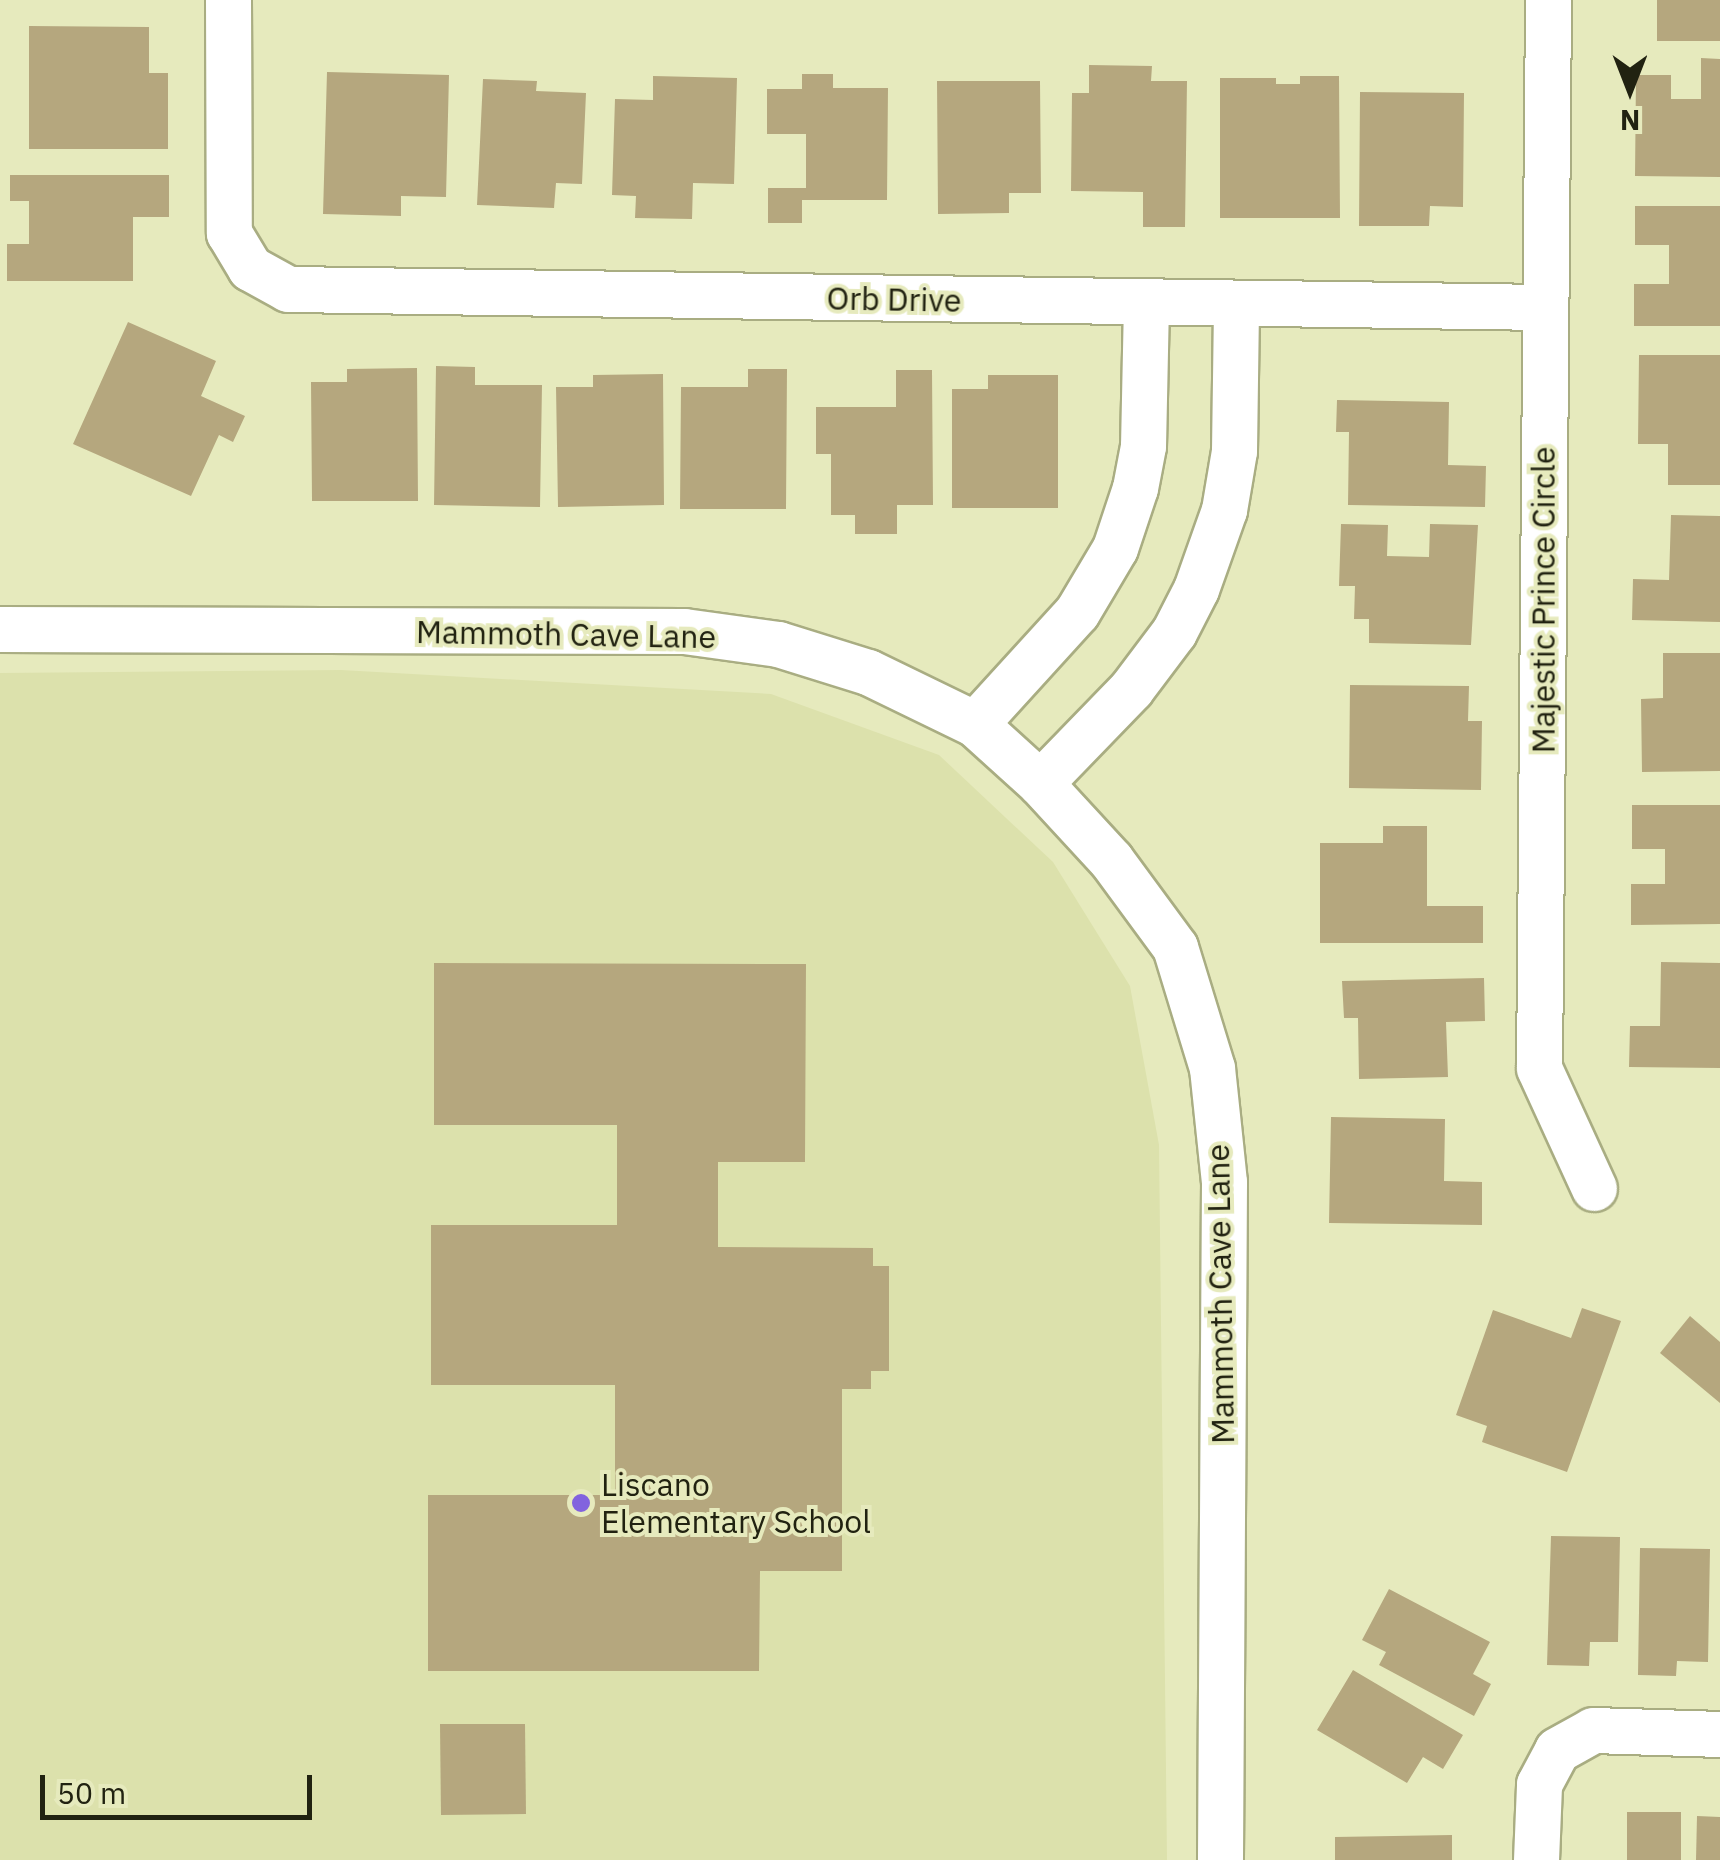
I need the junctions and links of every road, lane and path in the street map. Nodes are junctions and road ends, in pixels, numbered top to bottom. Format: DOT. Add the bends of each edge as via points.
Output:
graph roads {
  1 [pos="228,0"];
  2 [pos="1548,0"];
  3 [pos="1146,302"];
  4 [pos="1236,303"];
  5 [pos="1544,307"];
  6 [pos="0,629"];
  7 [pos="974,724"];
  8 [pos="1040,783"];
  9 [pos="1594,1188"];
  10 [pos="1720,1734"];
  11 [pos="1220,1860"];
  12 [pos="1536,1860"];
  1 -- 3 [label="street, Orb Drive" via="226,213 233,242 250,268 279,286 308,292"];
  2 -- 5 [label="street, Majestic Prince Circle"];
  3 -- 4 [label="street, Orb Drive"];
  3 -- 7 [label="street" via="1142,446 1115,548 1076,612"];
  4 -- 5 [label="street, Orb Drive"];
  4 -- 8 [label="street" via="1234,451 1224,510 1196,589 1132,689"];
  5 -- 9 [label="street, Majestic Prince Circle" via="1540,1068"];
  6 -- 7 [label="street, Mammoth Cave Lane" via="684,631 778,644 868,672"];
  7 -- 8 [label="street, Mammoth Cave Lane"];
  8 -- 11 [label="street, Mammoth Cave Lane" via="1111,860 1175,947 1212,1068 1224,1182"];
  10 -- 12 [label="street" via="1593,1730 1557,1750 1539,1784"];
}
